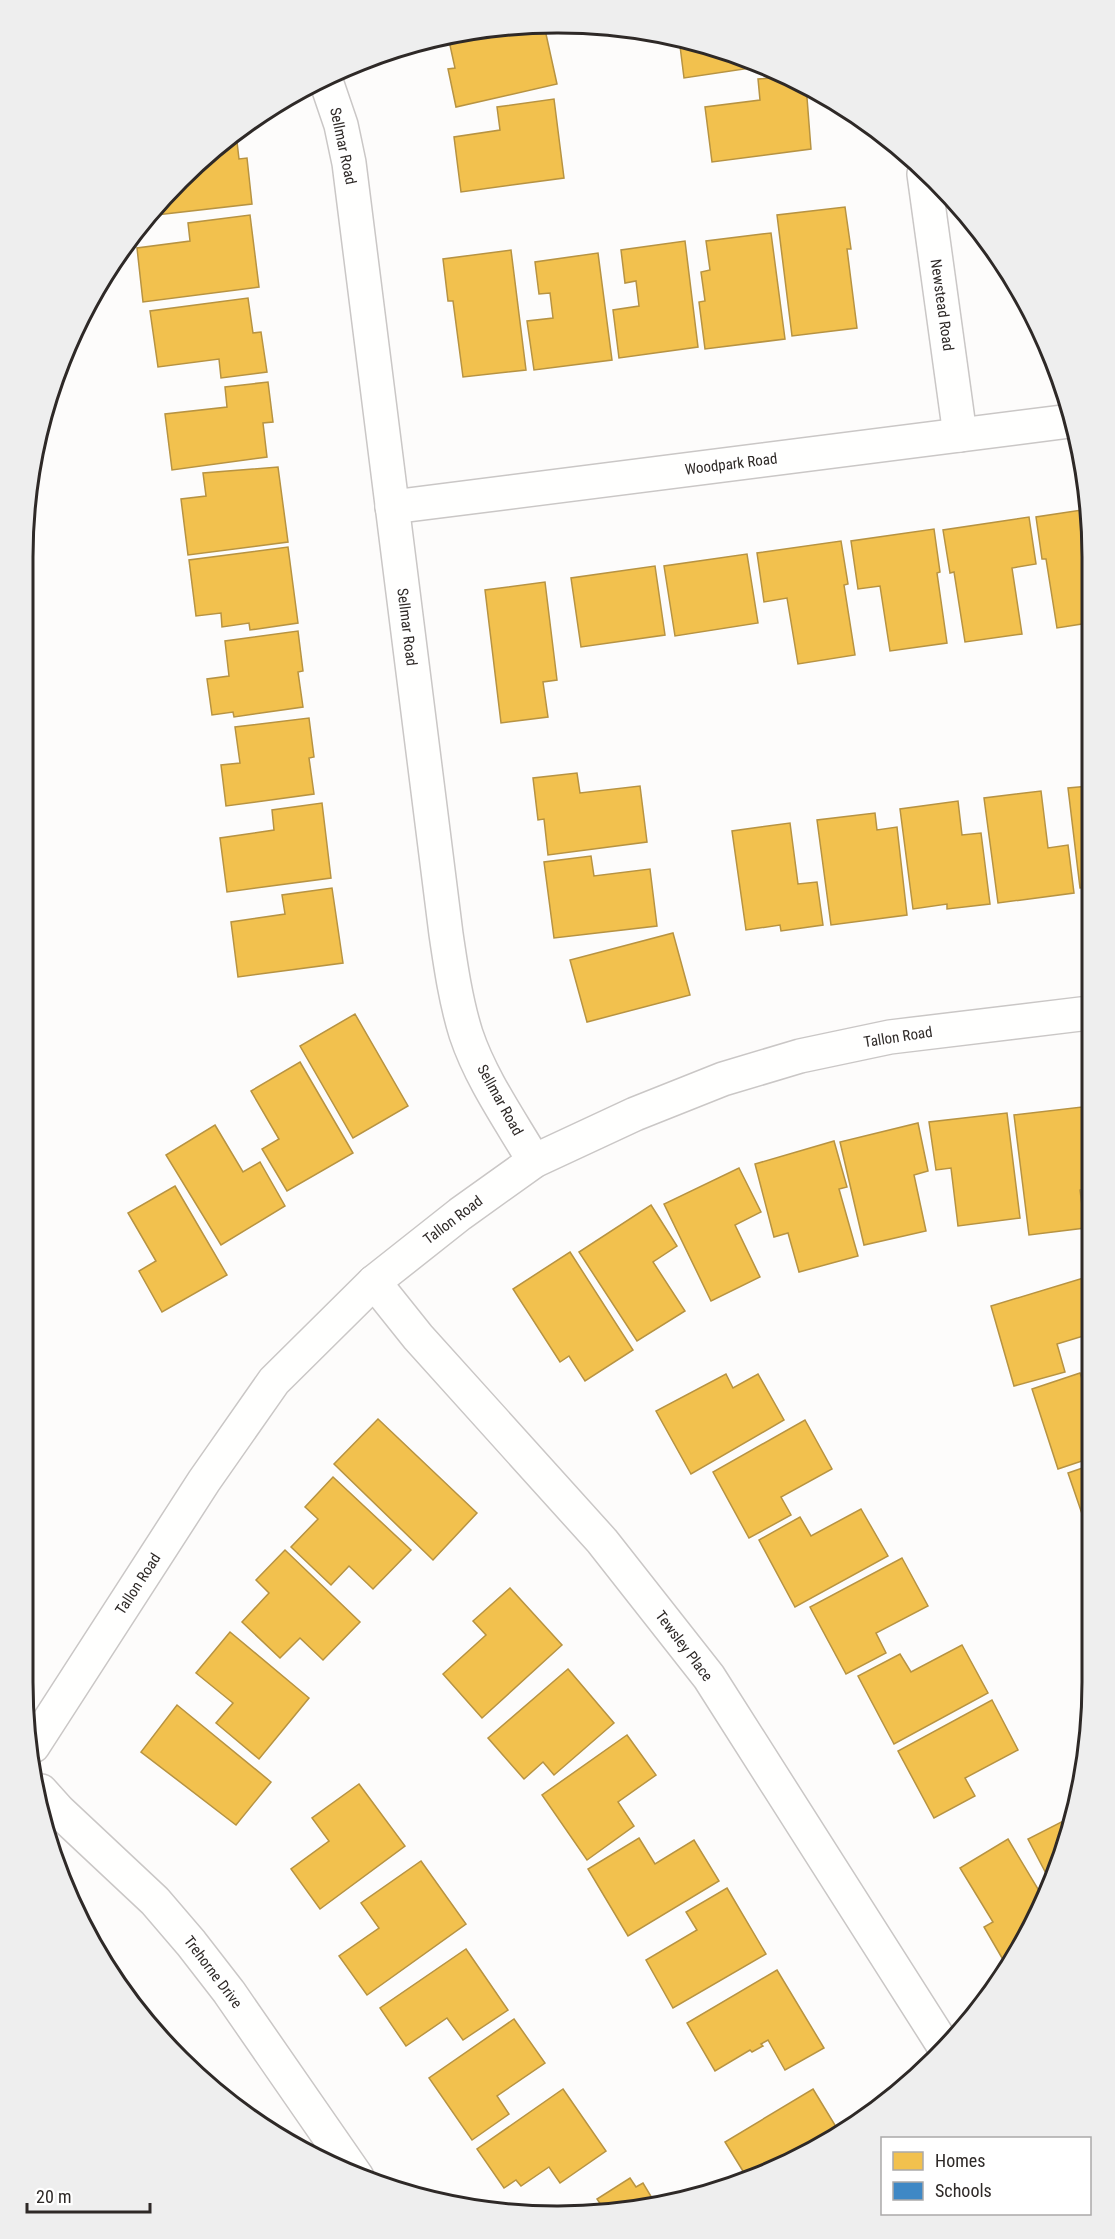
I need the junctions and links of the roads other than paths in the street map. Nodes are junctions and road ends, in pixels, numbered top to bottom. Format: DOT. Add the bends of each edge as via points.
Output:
graph roads {
  1 [pos="328,86"];
  2 [pos="925,185"];
  3 [pos="1064,422"];
  4 [pos="960,435"];
  5 [pos="392,507"];
  6 [pos="1082,1014"];
  7 [pos="534,1161"];
  8 [pos="374,1282"];
  9 [pos="36,1741"];
  10 [pos="46,1798"];
  11 [pos="940,2040"];
  12 [pos="346,2161"];
  1 -- 5 [label="street, Sellmar Road" via="349,163"];
  2 -- 4 [label="street, Newstead Road"];
  3 -- 4 [label="street, Woodpark Road"];
  4 -- 5 [label="street, Woodpark Road"];
  5 -- 7 [label="street, Sellmar Road" via="456,998 478,1063"];
  6 -- 7 [label="street, Tallon Road" via="890,1037 800,1056 723,1079 646,1109"];
  7 -- 8 [label="street, Tallon Road"];
  8 -- 9 [label="street, Tallon Road" via="274,1381 204,1481"];
  8 -- 11 [label="street, Tewsley Place" via="418,1337 602,1541 709,1677"];
  10 -- 12 [label="street, Trehorne Drive" via="155,1901 191,1942"];
}
